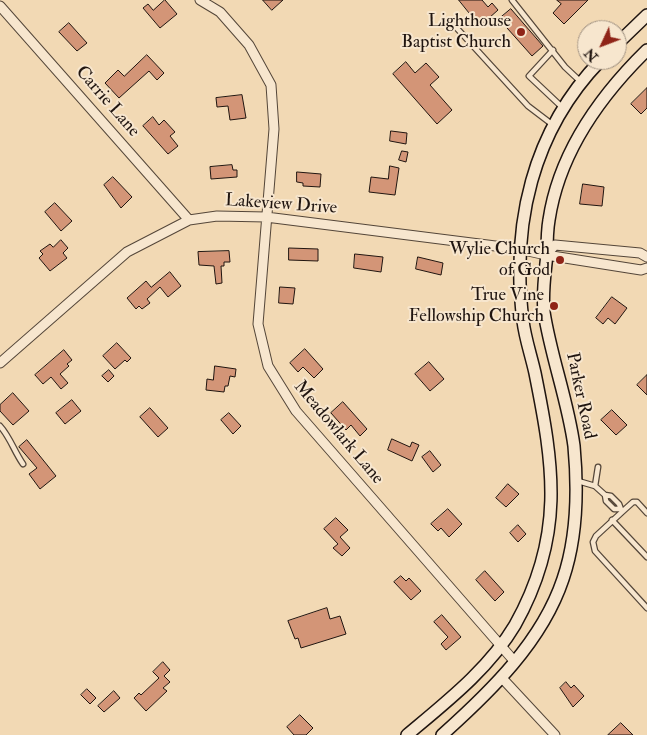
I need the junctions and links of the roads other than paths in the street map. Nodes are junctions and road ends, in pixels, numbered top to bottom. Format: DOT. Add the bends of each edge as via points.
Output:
graph roads {
  1 [pos="200,0"];
  2 [pos="215,0"];
  3 [pos="512,0"];
  4 [pos="0,6"];
  5 [pos="220,12"];
  6 [pos="647,15"];
  7 [pos="453,24"];
  8 [pos="627,34"];
  9 [pos="553,50"];
  10 [pos="647,50"];
  11 [pos="593,70"];
  12 [pos="582,83"];
  13 [pos="564,109"];
  14 [pos="553,125"];
  15 [pos="266,217"];
  16 [pos="190,220"];
  17 [pos="519,249"];
  18 [pos="546,256"];
  19 [pos="647,258"];
  20 [pos="647,268"];
  21 [pos="0,363"];
  22 [pos="0,426"];
  23 [pos="23,464"];
  24 [pos="598,467"];
  25 [pos="595,486"];
  26 [pos="574,494"];
  27 [pos="621,510"];
  28 [pos="647,513"];
  29 [pos="612,520"];
  30 [pos="647,558"];
  31 [pos="647,608"];
  32 [pos="500,646"];
  33 [pos="515,662"];
  34 [pos="501,677"];
  35 [pos="407,735"];
  36 [pos="442,735"];
  37 [pos="555,735"];
  1 -- 5 [label="street, Meadowlark Lane"];
  2 -- 5 [label="street, Meadowlark Lane"];
  3 -- 9 [label="lane"];
  4 -- 16 [label="street, Carrie Lane"];
  5 -- 15 [label="street, Meadowlark Lane" via="249,45 271,86 274,129"];
  6 -- 8 [label="main road"];
  7 -- 14 [label="lane" via="528,106"];
  9 -- 12 [label="lane"];
  9 -- 13 [label="lane" via="530,76"];
  10 -- 18 [label="main road, Parker Road" via="595,108 574,145 555,195"];
  11 -- 12 [label="main road"];
  12 -- 13 [label="main road"];
  13 -- 14 [label="main road"];
  14 -- 17 [label="main road" via="528,188"];
  15 -- 16 [label="street, Lakeview Drive" via="217,216"];
  15 -- 17 [label="street, Lakeview Drive"];
  15 -- 32 [label="street, Meadowlark Lane" via="258,324 268,366 276,381 320,440"];
  16 -- 21 [label="street, Lakeview Drive" via="127,252"];
  17 -- 18 [label="street, Lakeview Drive"];
  17 -- 32 [label="main road" via="523,323 550,454 552,506 540,565 525,603"];
  18 -- 19 [label="street" via="555,245 640,253"];
  18 -- 20 [label="street, Lakeview Drive" via="641,270"];
  18 -- 26 [label="main road, Parker Road" via="544,310 574,446"];
  22 -- 23 [label="lane"];
  24 -- 25 [label="lane"];
  25 -- 26 [label="lane" via="575,480"];
  25 -- 27 [label="lane" via="605,495 612,496"];
  26 -- 33 [label="main road, Parker Road" via="574,529 562,581 536,631"];
  27 -- 28 [label="lane" via="637,502"];
  27 -- 29 [label="lane"];
  29 -- 30 [label="lane"];
  29 -- 31 [label="lane" via="596,536 593,542 595,551"];
  32 -- 33 [label="street, Meadowlark Lane"];
  32 -- 35 [label="main road" via="472,678"];
  33 -- 34 [label="main road, Parker Road"];
  34 -- 36 [label="main road, Parker Road"];
  34 -- 37 [label="street"];
}
